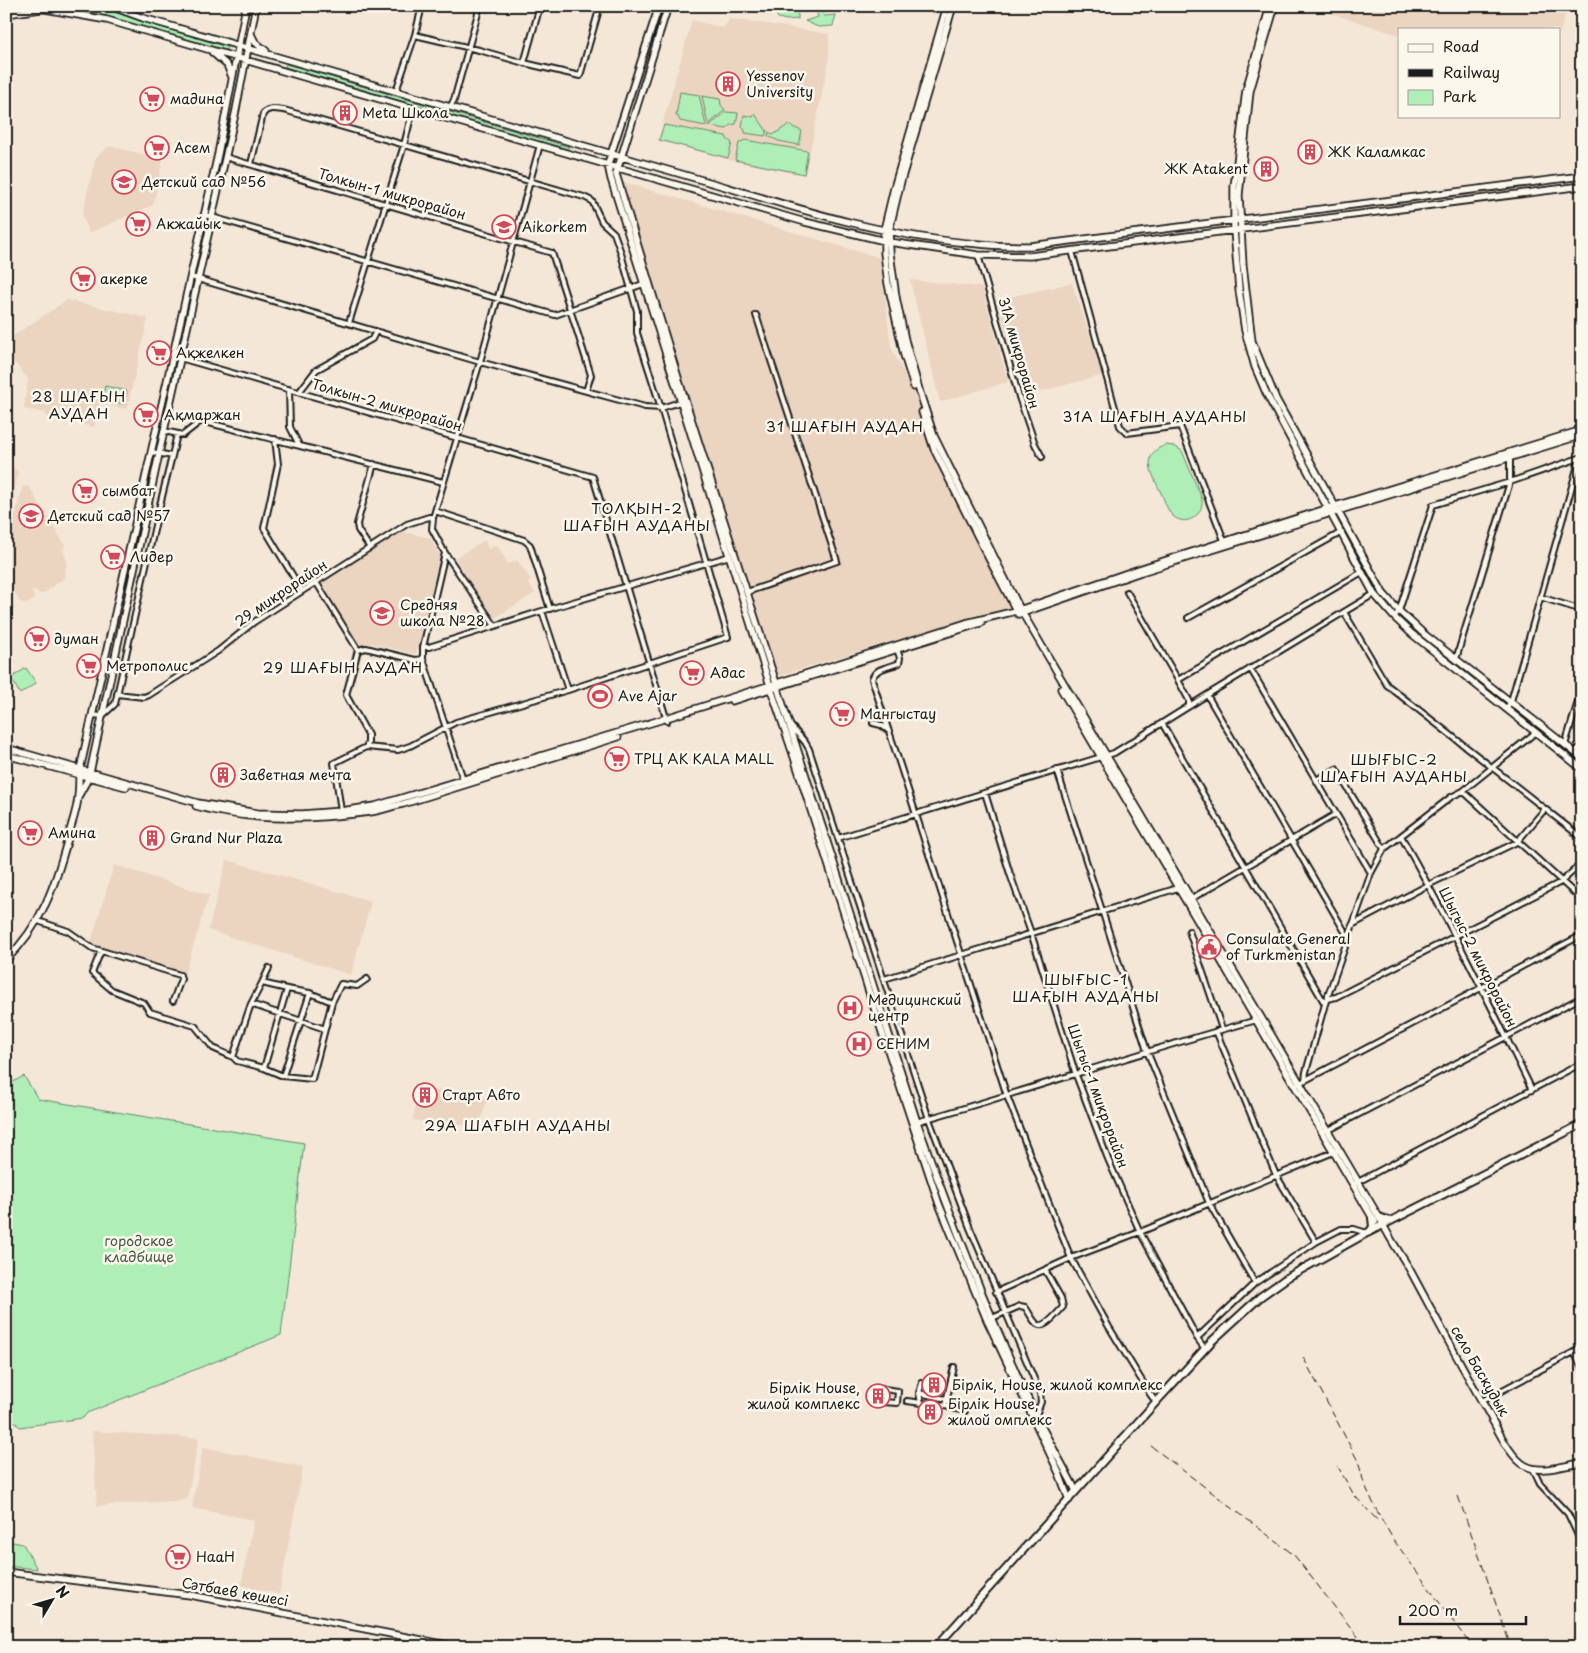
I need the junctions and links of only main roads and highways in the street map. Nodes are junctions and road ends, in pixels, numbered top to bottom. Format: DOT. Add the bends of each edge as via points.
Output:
graph roads {
  1 [pos="110,6"];
  2 [pos="246,6"];
  3 [pos="256,6"];
  4 [pos="659,6"];
  5 [pos="668,6"];
  6 [pos="947,6"];
  7 [pos="953,6"];
  8 [pos="1270,6"];
  9 [pos="1275,6"];
  10 [pos="48,8"];
  11 [pos="6,14"];
  12 [pos="250,32"];
  13 [pos="240,45"];
  14 [pos="248,47"];
  15 [pos="208,49"];
  16 [pos="269,54"];
  17 [pos="238,57"];
  18 [pos="246,59"];
  19 [pos="233,80"];
  20 [pos="574,144"];
  21 [pos="571,154"];
  22 [pos="611,154"];
  23 [pos="620,157"];
  24 [pos="608,165"];
  25 [pos="617,167"];
  26 [pos="1582,176"];
  27 [pos="1582,186"];
  28 [pos="1236,220"];
  29 [pos="1237,230"];
  30 [pos="887,231"];
  31 [pos="886,241"];
  32 [pos="979,244"];
  33 [pos="978,255"];
  34 [pos="645,283"];
  35 [pos="1582,430"];
  36 [pos="1582,435"];
  37 [pos="1510,454"];
  38 [pos="702,463"];
  39 [pos="1333,509"];
  40 [pos="1019,612"];
  41 [pos="773,686"];
  42 [pos="6,748"];
  43 [pos="6,754"];
  44 [pos="1582,758"];
  45 [pos="1582,769"];
  46 [pos="80,771"];
  47 [pos="90,774"];
  48 [pos="78,797"];
  49 [pos="6,960"];
  50 [pos="880,1019"];
  51 [pos="1582,1124"];
  52 [pos="1375,1217"];
  53 [pos="1384,1224"];
  54 [pos="1369,1232"];
  55 [pos="1035,1418"];
  56 [pos="1582,1462"];
  57 [pos="1076,1491"];
  58 [pos="1069,1500"];
  59 [pos="6,1572"];
  60 [pos="458,1647"];
  61 [pos="936,1647"];
  1 -- 13 [label="main road"];
  2 -- 13 [label="main road"];
  3 -- 12 [label="main road"];
  4 -- 22 [label="main road"];
  5 -- 23 [label="main road"];
  6 -- 30 [label="main road" via="894,188"];
  7 -- 30 [label="main road"];
  8 -- 28 [label="main road" via="1244,100 1234,187"];
  9 -- 28 [label="main road" via="1250,91"];
  10 -- 11 [label="main road"];
  10 -- 15 [label="main road" via="107,20"];
  12 -- 14 [label="main road"];
  12 -- 16 [label="main road" via="255,42"];
  13 -- 14 [label="main road"];
  13 -- 17 [label="main road"];
  14 -- 16 [label="main road"];
  14 -- 18 [label="main road"];
  15 -- 17 [label="main road"];
  15 -- 19 [label="main road" via="227,65"];
  16 -- 20 [label="main road"];
  17 -- 18 [label="main road"];
  17 -- 19 [label="main road"];
  18 -- 21 [label="main road"];
  18 -- 47 [label="main road"];
  19 -- 46 [label="main road"];
  20 -- 21 [label="main road"];
  20 -- 22 [label="main road"];
  21 -- 24 [label="main road"];
  22 -- 23 [label="main road"];
  22 -- 24 [label="main road"];
  23 -- 25 [label="main road"];
  23 -- 30 [label="main road" via="806,212"];
  24 -- 25 [label="main road"];
  24 -- 34 [label="main road"];
  25 -- 31 [label="main road" via="805,222"];
  25 -- 34 [label="main road" via="616,174"];
  26 -- 28 [label="main road"];
  27 -- 29 [label="main road"];
  28 -- 29 [label="main road"];
  28 -- 32 [label="main road" via="1030,246"];
  29 -- 33 [label="main road" via="1030,256"];
  29 -- 39 [label="main road" via="1242,317 1255,367 1291,442"];
  30 -- 31 [label="main road, село Баскудык"];
  30 -- 32 [label="main road"];
  31 -- 33 [label="main road"];
  31 -- 40 [label="main road, село Баскудык" via="888,284 904,355 934,449"];
  32 -- 33 [label="main road"];
  34 -- 38 [label="main road"];
  34 -- 38 [label="main road" via="680,402"];
  35 -- 37 [label="main road"];
  36 -- 37 [label="main road"];
  37 -- 39 [label="main road"];
  38 -- 41 [label="main road"];
  39 -- 40 [label="main road"];
  39 -- 44 [label="main road" via="1370,573 1399,612"];
  39 -- 45 [label="main road" via="1374,594 1394,617"];
  40 -- 41 [label="main road"];
  40 -- 41 [label="main road" via="966,623"];
  40 -- 52 [label="main road, село Баскудык" via="1300,1083"];
  41 -- 47 [label="main road" via="464,782 341,813 257,813 181,800"];
  41 -- 50 [label="main road"];
  41 -- 50 [label="main road" via="790,725"];
  42 -- 46 [label="main road"];
  43 -- 46 [label="main road"];
  46 -- 47 [label="main road"];
  46 -- 48 [label="main road"];
  47 -- 48 [label="main road"];
  48 -- 49 [label="main road" via="58,877 38,921"];
  50 -- 55 [label="main road" via="950,1234"];
  51 -- 53 [label="main road"];
  52 -- 53 [label="main road"];
  52 -- 53 [label="main road, село Баскудык"];
  52 -- 54 [label="main road"];
  53 -- 54 [label="main road"];
  53 -- 56 [label="main road, село Баскудык" via="1511,1452 1524,1466 1533,1469"];
  54 -- 57 [label="main road" via="1260,1296 1205,1349"];
  55 -- 57 [label="main road"];
  55 -- 58 [label="main road"];
  57 -- 58 [label="main road"];
  58 -- 61 [label="main road"];
  59 -- 60 [label="main road, Сәтбаев көшесі" via="190,1595"];
}
